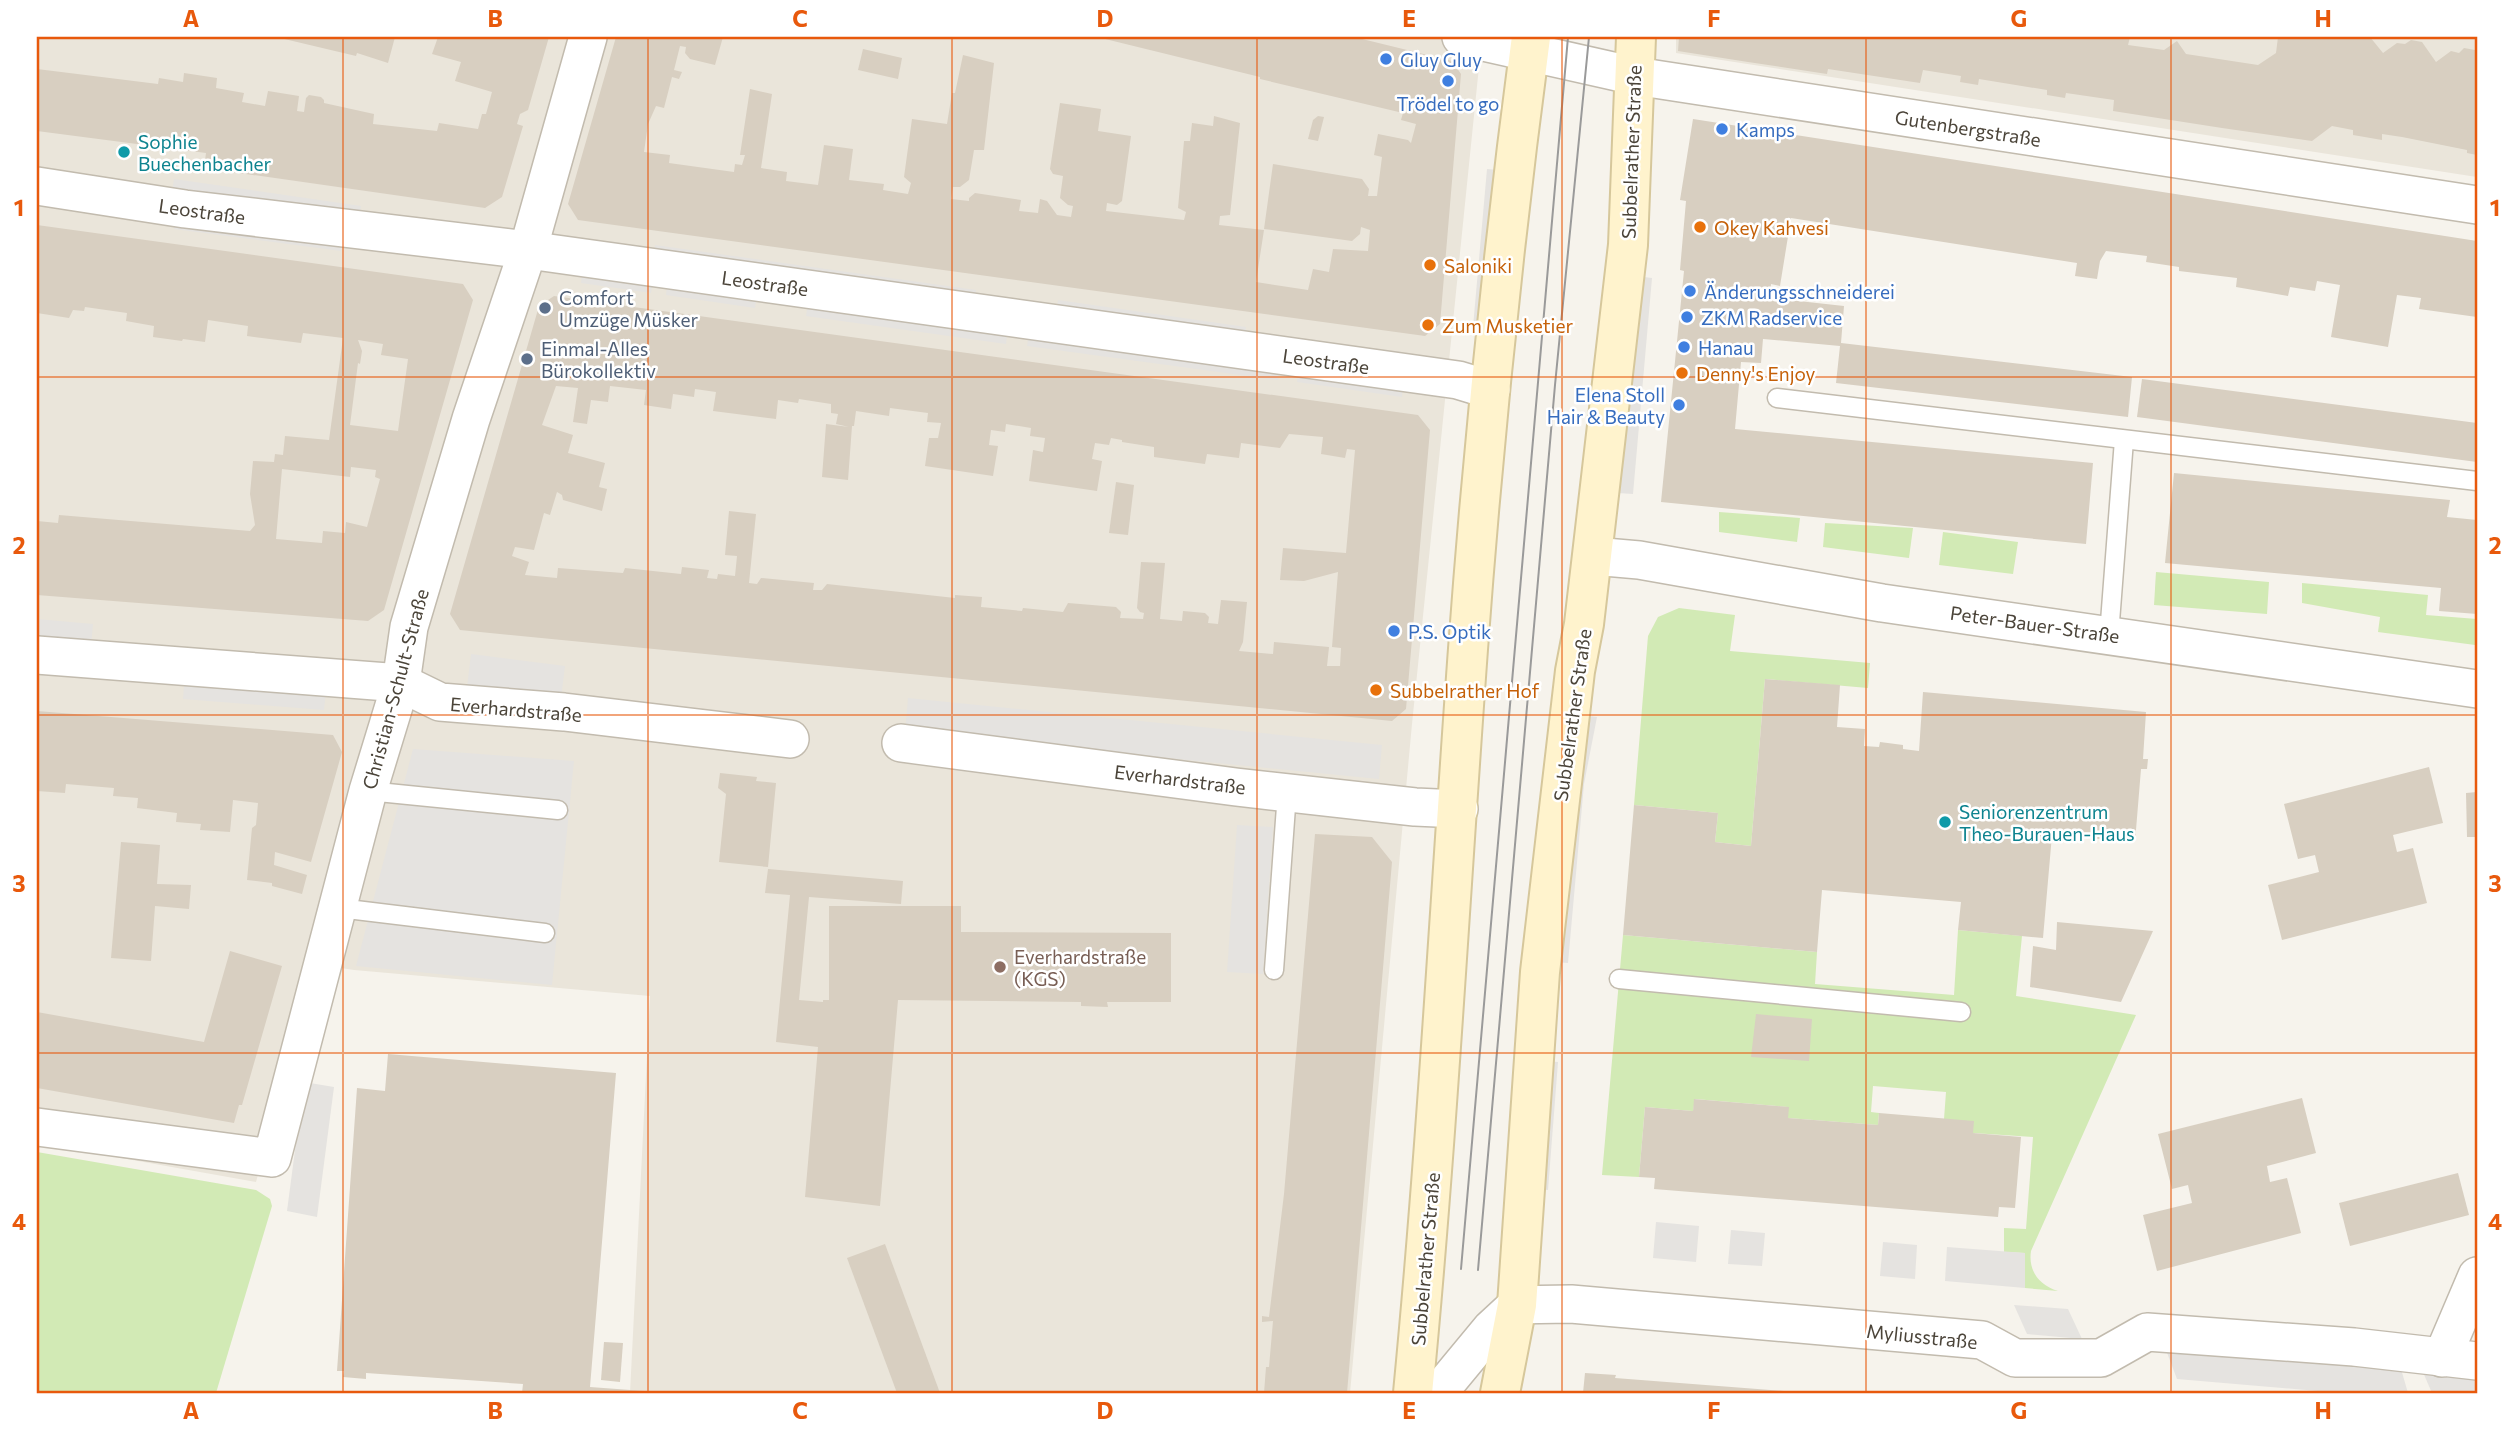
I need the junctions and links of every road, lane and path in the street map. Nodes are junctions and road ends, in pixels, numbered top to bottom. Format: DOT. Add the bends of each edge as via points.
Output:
graph roads {
  1 [pos="588,37"];
  2 [pos="1461,37"];
  3 [pos="1636,37"];
  4 [pos="1530,45"];
  5 [pos="1635,76"];
  6 [pos="37,186"];
  7 [pos="2477,205"];
  8 [pos="528,250"];
  9 [pos="1491,390"];
  10 [pos="1777,398"];
  11 [pos="2124,440"];
  12 [pos="2477,481"];
  13 [pos="1593,556"];
  14 [pos="2109,635"];
  15 [pos="37,655"];
  16 [pos="401,682"];
  17 [pos="2477,689"];
  18 [pos="790,739"];
  19 [pos="901,743"];
  20 [pos="368,791"];
  21 [pos="1287,793"];
  22 [pos="1459,809"];
  23 [pos="558,810"];
  24 [pos="339,908"];
  25 [pos="545,933"];
  26 [pos="1274,970"];
  27 [pos="1619,979"];
  28 [pos="1961,1013"];
  29 [pos="37,1127"];
  30 [pos="2477,1276"];
  31 [pos="1517,1305"];
  32 [pos="2460,1359"];
  33 [pos="1413,1393"];
  34 [pos="1438,1393"];
  35 [pos="1500,1393"];
  1 -- 8 [label="street, Christian-Schult-Straße"];
  2 -- 4 [label="street, Gutenbergstraße"];
  3 -- 5 [label="main road, Subbelrather Straße"];
  4 -- 5 [label="street, Gutenbergstraße"];
  4 -- 9 [label="main road, Subbelrather Straße"];
  5 -- 7 [label="street, Gutenbergstraße"];
  5 -- 13 [label="main road, Subbelrather Straße" via="1628,245"];
  6 -- 8 [label="street, Leostraße" via="185,209"];
  8 -- 9 [label="street, Leostraße" via="1458,380"];
  8 -- 16 [label="street, Christian-Schult-Straße" via="409,627"];
  9 -- 22 [label="main road, Subbelrather Straße"];
  10 -- 11 [label="lane"];
  11 -- 12 [label="lane"];
  11 -- 14 [label="lane"];
  13 -- 14 [label="street, Peter-Bauer-Straße"];
  13 -- 31 [label="main road, Subbelrather Straße" via="1540,972"];
  14 -- 17 [label="street, Peter-Bauer-Straße"];
  15 -- 16 [label="street, Everhardstraße"];
  16 -- 18 [label="street, Everhardstraße" via="440,702"];
  16 -- 20 [label="street, Christian-Schult-Straße"];
  19 -- 21 [label="street, Everhardstraße"];
  20 -- 23 [label="lane"];
  20 -- 24 [label="street, Christian-Schult-Straße"];
  21 -- 22 [label="street, Everhardstraße"];
  21 -- 26 [label="lane"];
  22 -- 33 [label="main road, Subbelrather Straße"];
  24 -- 25 [label="lane"];
  24 -- 29 [label="street, Christian-Schult-Straße" via="272,1158"];
  27 -- 28 [label="lane"];
  30 -- 32 [label="street"];
  31 -- 32 [label="street, Myliusstraße" via="1571,1304 1982,1340 2015,1358 2101,1358 2147,1332"];
  31 -- 34 [label="street"];
  31 -- 35 [label="main road, Subbelrather Straße"];
}
